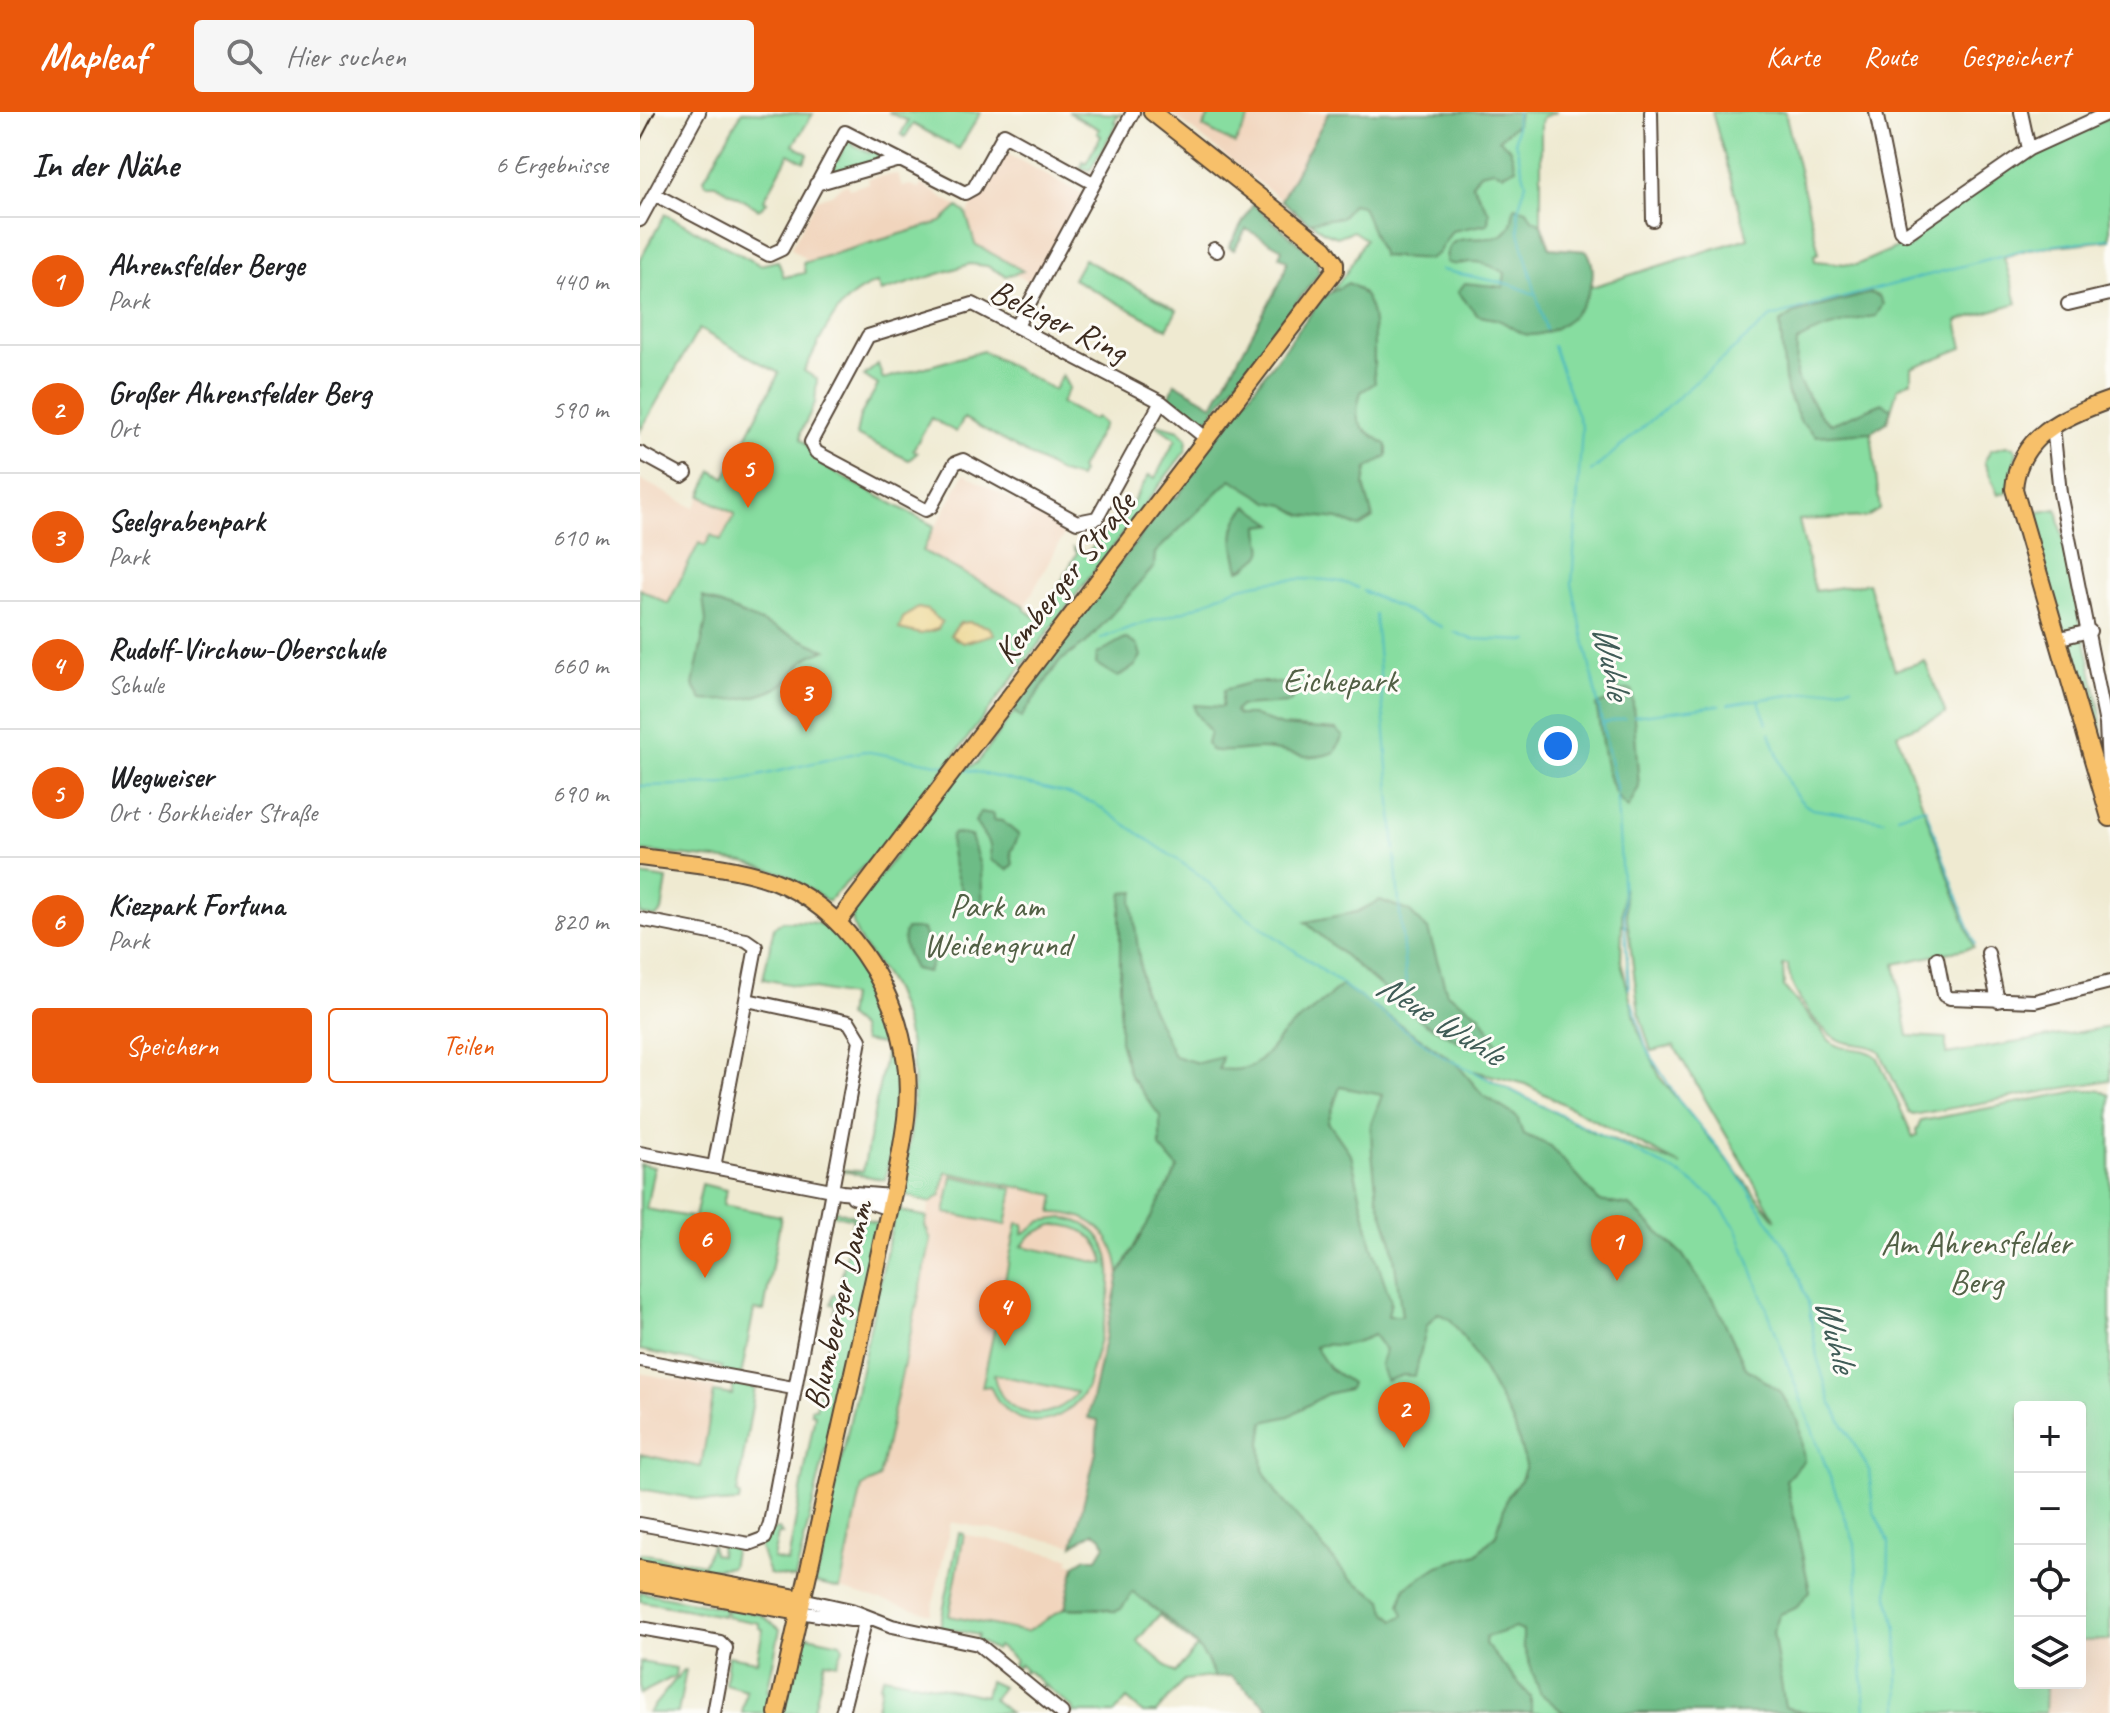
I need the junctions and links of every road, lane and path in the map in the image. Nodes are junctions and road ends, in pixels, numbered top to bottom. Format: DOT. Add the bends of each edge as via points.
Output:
graph roads {
  1 [pos="699,112"];
  2 [pos="1133,112"];
  3 [pos="1152,112"];
  4 [pos="1651,112"];
  5 [pos="1876,112"];
  6 [pos="2021,112"];
  7 [pos="2110,112"];
  8 [pos="2029,149"];
  9 [pos="900,160"];
  10 [pos="1093,183"];
  11 [pos="816,184"];
  12 [pos="654,194"];
  13 [pos="640,220"];
  14 [pos="1653,220"];
  15 [pos="2110,294"];
  16 [pos="2068,304"];
  17 [pos="1017,326"];
  18 [pos="2110,400"];
  19 [pos="1161,402"];
  20 [pos="2053,426"];
  21 [pos="1207,439"];
  22 [pos="640,453"];
  23 [pos="686,473"];
  24 [pos="2090,631"];
  25 [pos="2060,638"];
  26 [pos="2109,790"];
  27 [pos="2110,818"];
  28 [pos="640,857"];
  29 [pos="640,919"];
  30 [pos="838,922"];
  31 [pos="1988,953"];
  32 [pos="1937,958"];
  33 [pos="2110,982"];
  34 [pos="747,1000"];
  35 [pos="1998,1001"];
  36 [pos="640,1153"];
  37 [pos="714,1167"];
  38 [pos="836,1191"];
  39 [pos="891,1202"];
  40 [pos="643,1360"];
  41 [pos="793,1388"];
  42 [pos="640,1524"];
  43 [pos="640,1569"];
  44 [pos="640,1583"];
  45 [pos="801,1606"];
  46 [pos="866,1618"];
  47 [pos="640,1628"];
  48 [pos="714,1713"];
  49 [pos="777,1713"];
  50 [pos="842,1713"];
  51 [pos="1062,1713"];
  1 -- 12 [label="street"];
  2 -- 10 [label="street"];
  3 -- 21 [label="main road, Kemberger Straße" via="1324,248 1335,268"];
  4 -- 14 [label="street"];
  5 -- 8 [label="street" via="1900,230 1906,234"];
  6 -- 8 [label="street"];
  7 -- 8 [label="street"];
  9 -- 10 [label="street" via="967,193 1004,134"];
  9 -- 11 [label="street"];
  9 -- 11 [label="street" via="845,132"];
  10 -- 17 [label="street"];
  11 -- 12 [label="street" via="782,249 769,255"];
  12 -- 13 [label="street"];
  15 -- 16 [label="street"];
  17 -- 19 [label="street, Belziger Ring"];
  17 -- 19 [label="street, Belziger Ring" via="973,304 868,336 812,438 813,450 925,510 955,463 963,460 1087,523 1097,518"];
  18 -- 20 [label="main road"];
  19 -- 21 [label="street, Belziger Ring"];
  20 -- 24 [label="street" via="2060,493"];
  20 -- 25 [label="main road" via="2025,449 2014,489"];
  21 -- 30 [label="main road, Kemberger Straße"];
  22 -- 23 [label="street" via="682,476"];
  24 -- 25 [label="street"];
  24 -- 26 [label="street" via="2106,724"];
  25 -- 27 [label="main road"];
  28 -- 30 [label="main road, Blumberger Damm" via="760,876 796,892"];
  29 -- 34 [label="street" via="752,942 756,947"];
  30 -- 39 [label="main road, Blumberger Damm" via="885,994 907,1064 906,1120"];
  31 -- 35 [label="street"];
  32 -- 35 [label="street" via="1944,995"];
  33 -- 35 [label="street" via="2045,1000"];
  34 -- 37 [label="street"];
  34 -- 38 [label="street, Blumberger Damm" via="849,1022 860,1040"];
  36 -- 37 [label="street"];
  37 -- 38 [label="street"];
  38 -- 39 [label="street"];
  38 -- 41 [label="street, Blumberger Damm"];
  39 -- 45 [label="main road, Blumberger Damm"];
  40 -- 41 [label="street"];
  41 -- 42 [label="street, Blumberger Damm" via="765,1538 757,1543"];
  43 -- 45 [label="main road"];
  44 -- 45 [label="main road"];
  45 -- 46 [label="street" via="851,1620"];
  45 -- 49 [label="main road, Blumberger Damm"];
  46 -- 50 [label="street"];
  46 -- 51 [label="street" via="978,1644"];
  47 -- 48 [label="street" via="720,1642 726,1648"];
}
